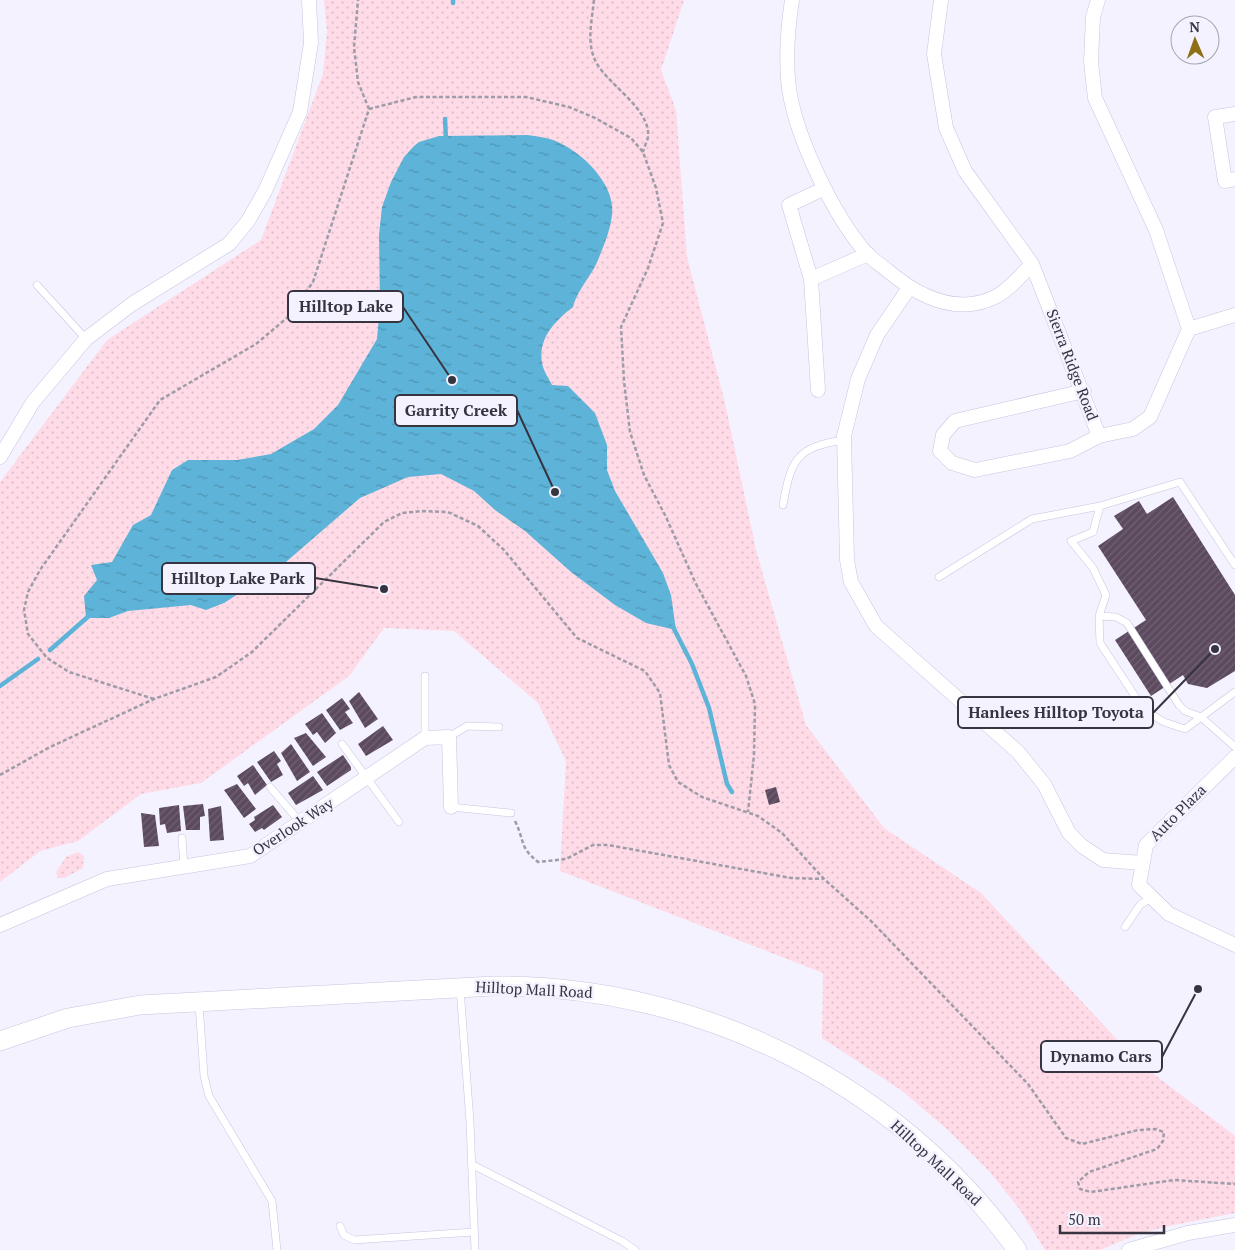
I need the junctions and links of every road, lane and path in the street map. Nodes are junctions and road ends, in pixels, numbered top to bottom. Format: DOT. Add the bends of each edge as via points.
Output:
graph roads {
  1 [pos="309,0"];
  2 [pos="358,0"];
  3 [pos="594,0"];
  4 [pos="792,0"];
  5 [pos="941,0"];
  6 [pos="1098,0"];
  7 [pos="369,109"];
  8 [pos="1235,114"];
  9 [pos="643,152"];
  10 [pos="1235,179"];
  11 [pos="823,189"];
  12 [pos="868,254"];
  13 [pos="1032,264"];
  14 [pos="810,279"];
  15 [pos="37,285"];
  16 [pos="910,288"];
  17 [pos="1235,315"];
  18 [pos="1190,329"];
  19 [pos="86,339"];
  20 [pos="818,390"];
  21 [pos="1084,392"];
  22 [pos="1099,436"];
  23 [pos="844,440"];
  24 [pos="0,457"];
  25 [pos="784,505"];
  26 [pos="1100,506"];
  27 [pos="1235,565"];
  28 [pos="940,577"];
  29 [pos="1099,616"];
  30 [pos="425,676"];
  31 [pos="1235,692"];
  32 [pos="154,699"];
  33 [pos="1201,717"];
  34 [pos="499,728"];
  35 [pos="425,738"];
  36 [pos="449,738"];
  37 [pos="342,744"];
  38 [pos="1235,747"];
  39 [pos="1235,757"];
  40 [pos="0,775"];
  41 [pos="368,778"];
  42 [pos="270,787"];
  43 [pos="451,807"];
  44 [pos="748,812"];
  45 [pos="511,813"];
  46 [pos="399,822"];
  47 [pos="301,824"];
  48 [pos="182,838"];
  49 [pos="1142,863"];
  50 [pos="184,867"];
  51 [pos="824,879"];
  52 [pos="1152,897"];
  53 [pos="0,925"];
  54 [pos="1125,927"];
  55 [pos="1235,945"];
  56 [pos="460,987"];
  57 [pos="199,1001"];
  58 [pos="0,1041"];
  59 [pos="472,1165"];
  60 [pos="1235,1184"];
  61 [pos="1235,1225"];
  62 [pos="340,1226"];
  63 [pos="474,1232"];
  64 [pos="277,1250"];
  65 [pos="475,1250"];
  66 [pos="635,1250"];
  67 [pos="1017,1250"];
  68 [pos="1129,1250"];
  1 -- 19 [label="street" via="311,42 300,112 248,221 229,244 132,304"];
  2 -- 7 [label="path" via="354,47 358,82"];
  3 -- 9 [label="path" via="592,50 596,62 646,120 648,137"];
  4 -- 11 [label="street" via="788,26 788,81 799,126"];
  5 -- 13 [label="street, Sierra Ridge Road" via="934,54 946,128 965,171"];
  6 -- 18 [label="street" via="1092,17 1091,62 1095,98 1156,230"];
  7 -- 9 [label="path" via="416,97 526,98 569,107 595,118 631,138"];
  7 -- 32 [label="path" via="313,282 288,317 256,344 160,400 40,570 28,592 24,610 28,634 47,658 69,672"];
  8 -- 10 [label="street" via="1215,117 1225,181"];
  9 -- 44 [label="path" via="664,222 621,328 630,432 644,474 695,582 746,676 755,704"];
  11 -- 12 [label="street"];
  11 -- 14 [label="street" via="789,206"];
  12 -- 14 [label="street"];
  12 -- 16 [label="street"];
  13 -- 16 [label="street" via="996,296 977,302 937,302"];
  13 -- 21 [label="street, Sierra Ridge Road"];
  14 -- 20 [label="street"];
  15 -- 19 [label="lane"];
  16 -- 23 [label="street" via="877,335 858,379"];
  17 -- 18 [label="street"];
  18 -- 22 [label="street, Sierra Ridge Road" via="1150,417 1133,429"];
  19 -- 24 [label="street" via="33,402"];
  21 -- 22 [label="street, Sierra Ridge Road"];
  21 -- 22 [label="street" via="955,421 943,435 940,451 952,463 975,470 1070,451"];
  23 -- 25 [label="lane" via="812,448 797,460 788,477"];
  23 -- 49 [label="street" via="847,560 851,582 876,626 1018,752 1044,784 1069,833 1082,846 1103,860"];
  26 -- 27 [label="lane" via="1180,482"];
  26 -- 28 [label="lane" via="1032,520"];
  26 -- 29 [label="lane" via="1093,532 1072,541 1093,568 1106,594"];
  29 -- 33 [label="lane" via="1116,617 1127,623 1179,705"];
  29 -- 33 [label="lane" via="1100,643 1144,710 1185,729"];
  30 -- 35 [label="lane"];
  31 -- 33 [label="lane"];
  32 -- 40 [label="path" via="50,747"];
  32 -- 44 [label="path" via="216,677 252,652 384,522 402,513 448,512 478,526 504,550 577,638 645,670 660,693 669,765 678,782 702,797"];
  33 -- 38 [label="lane"];
  34 -- 36 [label="lane" via="467,726"];
  35 -- 36 [label="street"];
  35 -- 41 [label="street, Overlook Way"];
  36 -- 43 [label="street"];
  37 -- 41 [label="lane"];
  39 -- 49 [label="street, Auto Plaza" via="1146,845"];
  41 -- 46 [label="lane"];
  41 -- 47 [label="street, Overlook Way"];
  42 -- 47 [label="lane"];
  43 -- 45 [label="lane"];
  44 -- 51 [label="path" via="782,832"];
  45 -- 51 [label="path" via="520,831 524,850 538,862 566,859 593,845 608,844 791,878"];
  47 -- 50 [label="street, Overlook Way" via="250,856"];
  48 -- 50 [label="lane"];
  49 -- 52 [label="street, Auto Plaza" via="1139,885"];
  50 -- 53 [label="street, Overlook Way" via="107,879"];
  51 -- 60 [label="path" via="870,921 1028,1084 1066,1138 1082,1144 1138,1130 1164,1132 1163,1141 1157,1149 1089,1172 1078,1182 1080,1190 1091,1192 1174,1180"];
  52 -- 54 [label="lane" via="1140,905"];
  52 -- 55 [label="street, Auto Plaza" via="1169,914"];
  56 -- 57 [label="street, Hilltop Mall Road"];
  56 -- 59 [label="lane"];
  56 -- 67 [label="street, Hilltop Mall Road" via="550,988 621,996 687,1013 783,1051 856,1094 911,1136 976,1199"];
  57 -- 58 [label="street, Hilltop Mall Road" via="140,1005 84,1014 50,1022"];
  57 -- 64 [label="lane" via="204,1076 209,1096 272,1201"];
  59 -- 63 [label="lane"];
  59 -- 66 [label="lane"];
  61 -- 68 [label="street" via="1188,1233"];
  62 -- 63 [label="lane" via="344,1235 354,1240"];
  63 -- 65 [label="lane"];
}
